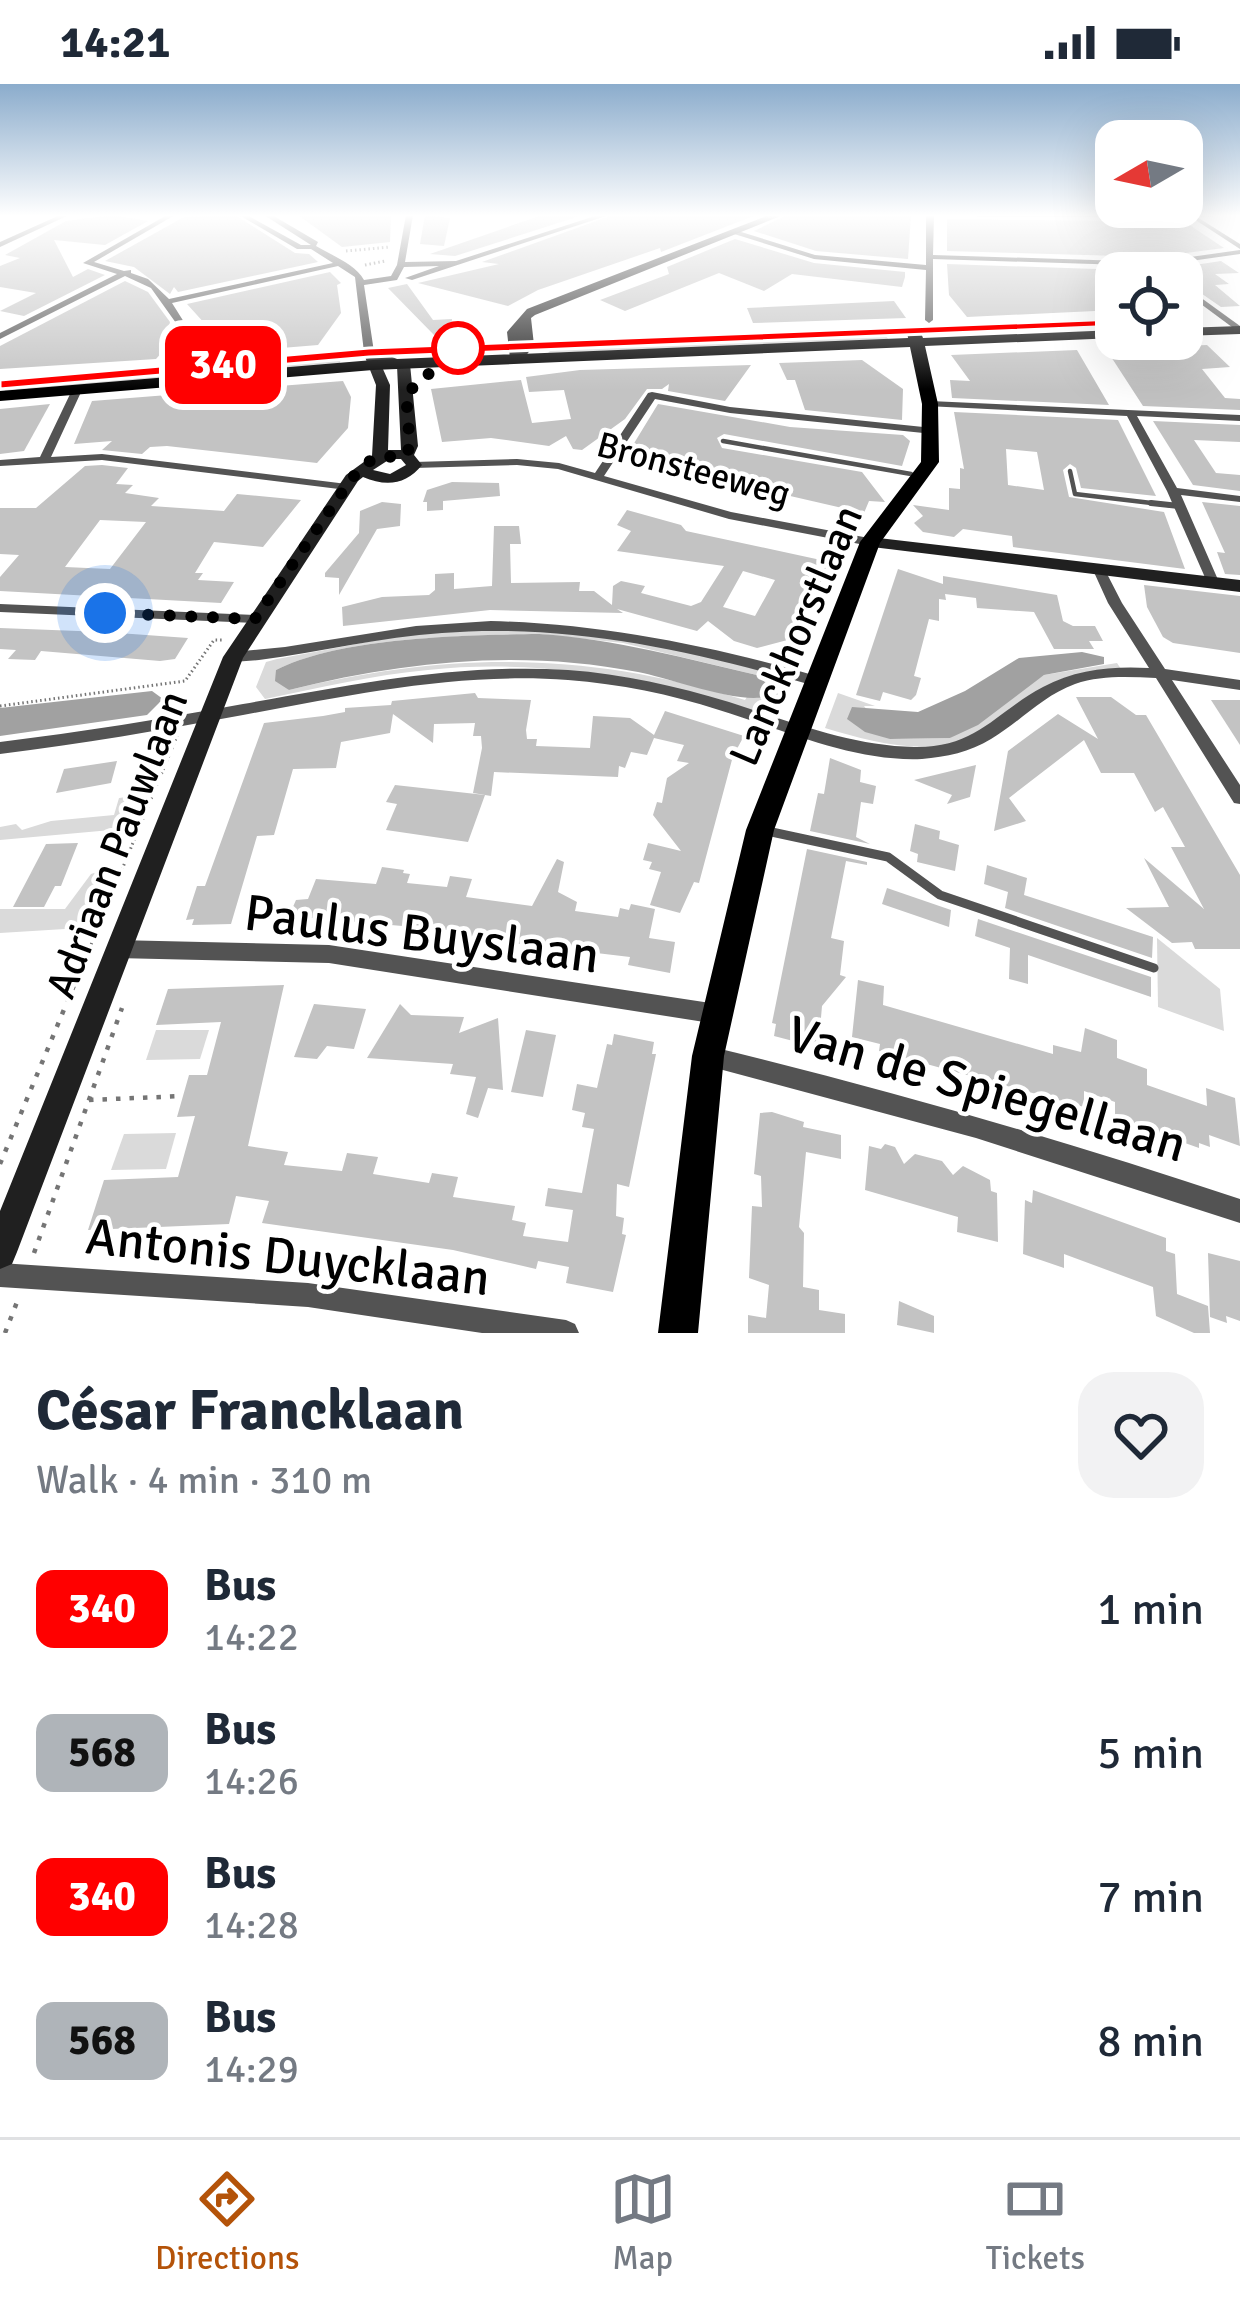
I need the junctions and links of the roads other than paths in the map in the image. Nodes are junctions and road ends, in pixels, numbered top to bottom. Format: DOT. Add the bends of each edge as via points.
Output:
graph roads {
  1 [pos="125,273"];
  2 [pos="132,273"];
  3 [pos="311,273"];
  4 [pos="353,273"];
  5 [pos="396,273"];
  6 [pos="424,273"];
  7 [pos="633,273"];
  8 [pos="929,273"];
  9 [pos="409,278"];
  10 [pos="361,283"];
  11 [pos="1203,300"];
  12 [pos="167,302"];
  13 [pos="1232,319"];
  14 [pos="929,320"];
  15 [pos="1095,324"];
  16 [pos="1240,329"];
  17 [pos="1203,331"];
  18 [pos="1095,334"];
  19 [pos="0,336"];
  20 [pos="916,336"];
  21 [pos="519,350"];
  22 [pos="371,359"];
  23 [pos="403,364"];
  24 [pos="172,369"];
  25 [pos="0,385"];
  26 [pos="77,390"];
  27 [pos="0,397"];
  28 [pos="930,404"];
  29 [pos="1131,414"];
  30 [pos="1240,418"];
  31 [pos="933,431"];
  32 [pos="723,441"];
  33 [pos="380,456"];
  34 [pos="45,458"];
  35 [pos="410,460"];
  36 [pos="0,463"];
  37 [pos="1070,471"];
  38 [pos="370,474"];
  39 [pos="910,474"];
  40 [pos="599,475"];
  41 [pos="347,488"];
  42 [pos="1173,491"];
  43 [pos="1240,499"];
  44 [pos="1180,506"];
  45 [pos="870,542"];
  46 [pos="1099,570"];
  47 [pos="1213,582"];
  48 [pos="1240,586"];
  49 [pos="0,608"];
  50 [pos="255,619"];
  51 [pos="228,648"];
  52 [pos="1164,674"];
  53 [pos="815,681"];
  54 [pos="1240,685"];
  55 [pos="208,715"];
  56 [pos="796,727"];
  57 [pos="0,748"];
  58 [pos="1240,798"];
  59 [pos="760,830"];
  60 [pos="116,949"];
  61 [pos="1154,968"];
  62 [pos="717,1014"];
  63 [pos="708,1056"];
  64 [pos="1240,1211"];
  65 [pos="0,1252"];
  66 [pos="13,1275"];
  67 [pos="566,1333"];
  68 [pos="678,1333"];
  1 -- 19 [label="street"];
  2 -- 12 [label="street" via="148,278"];
  3 -- 12 [label="street"];
  4 -- 10 [label="street"];
  5 -- 10 [label="street"];
  6 -- 9 [label="street"];
  7 -- 21 [label="street" via="525,316"];
  8 -- 14 [label="street"];
  10 -- 22 [label="street"];
  11 -- 13 [label="street"];
  12 -- 24 [label="street" via="185,330"];
  13 -- 16 [label="street"];
  15 -- 20 [label="main road"];
  16 -- 17 [label="main road"];
  18 -- 20 [label="main road"];
  20 -- 21 [label="main road"];
  20 -- 28 [label="main road, Lanckhorstlaan"];
  21 -- 22 [label="main road"];
  21 -- 23 [label="main road"];
  22 -- 23 [label="main road"];
  22 -- 24 [label="main road"];
  22 -- 26 [label="main road"];
  22 -- 33 [label="street" via="383,385"];
  23 -- 35 [label="street"];
  24 -- 25 [label="main road"];
  26 -- 27 [label="main road"];
  26 -- 34 [label="street"];
  28 -- 29 [label="street"];
  28 -- 31 [label="main road, Lanckhorstlaan"];
  29 -- 30 [label="street"];
  29 -- 42 [label="street"];
  31 -- 40 [label="street" via="652,395"];
  31 -- 45 [label="main road, Lanckhorstlaan" via="931,462"];
  32 -- 39 [label="lane"];
  33 -- 35 [label="street"];
  33 -- 38 [label="street" via="367,463"];
  34 -- 36 [label="street"];
  34 -- 41 [label="street"];
  35 -- 38 [label="street" via="399,477"];
  35 -- 40 [label="street, Bronsteeweg" via="517,462"];
  37 -- 44 [label="lane" via="1075,494"];
  38 -- 41 [label="street"];
  40 -- 45 [label="street, Bronsteeweg" via="729,515"];
  41 -- 50 [label="street, Adriaan Pauwlaan"];
  42 -- 43 [label="street"];
  42 -- 44 [label="street"];
  44 -- 47 [label="street"];
  45 -- 46 [label="street, Bronsteeweg"];
  45 -- 53 [label="main road, Lanckhorstlaan"];
  46 -- 47 [label="street, Bronsteeweg"];
  46 -- 52 [label="street"];
  47 -- 48 [label="street, Bronsteeweg"];
  49 -- 50 [label="street"];
  50 -- 51 [label="street, Adriaan Pauwlaan"];
  51 -- 53 [label="street" via="445,627 564,627 682,644"];
  51 -- 55 [label="street, Adriaan Pauwlaan"];
  52 -- 54 [label="street"];
  52 -- 56 [label="street" via="1071,680 998,731 940,752 877,749"];
  52 -- 58 [label="street"];
  53 -- 56 [label="main road, Lanckhorstlaan"];
  55 -- 56 [label="street" via="478,671 607,680"];
  55 -- 57 [label="street"];
  55 -- 60 [label="street, Adriaan Pauwlaan"];
  56 -- 59 [label="main road, Lanckhorstlaan"];
  59 -- 61 [label="lane, Lanckhorstlaan" via="888,857 940,895"];
  59 -- 62 [label="main road, Lanckhorstlaan"];
  60 -- 62 [label="street, Paulus Buyslaan" via="329,954"];
  60 -- 65 [label="street, Adriaan Pauwlaan"];
  62 -- 63 [label="main road, Lanckhorstlaan"];
  63 -- 64 [label="street, Van de Spiegellaan" via="900,1102"];
  63 -- 68 [label="main road, Lanckhorstlaan"];
  66 -- 67 [label="street, Antonis Duycklaan" via="308,1295"];
}
